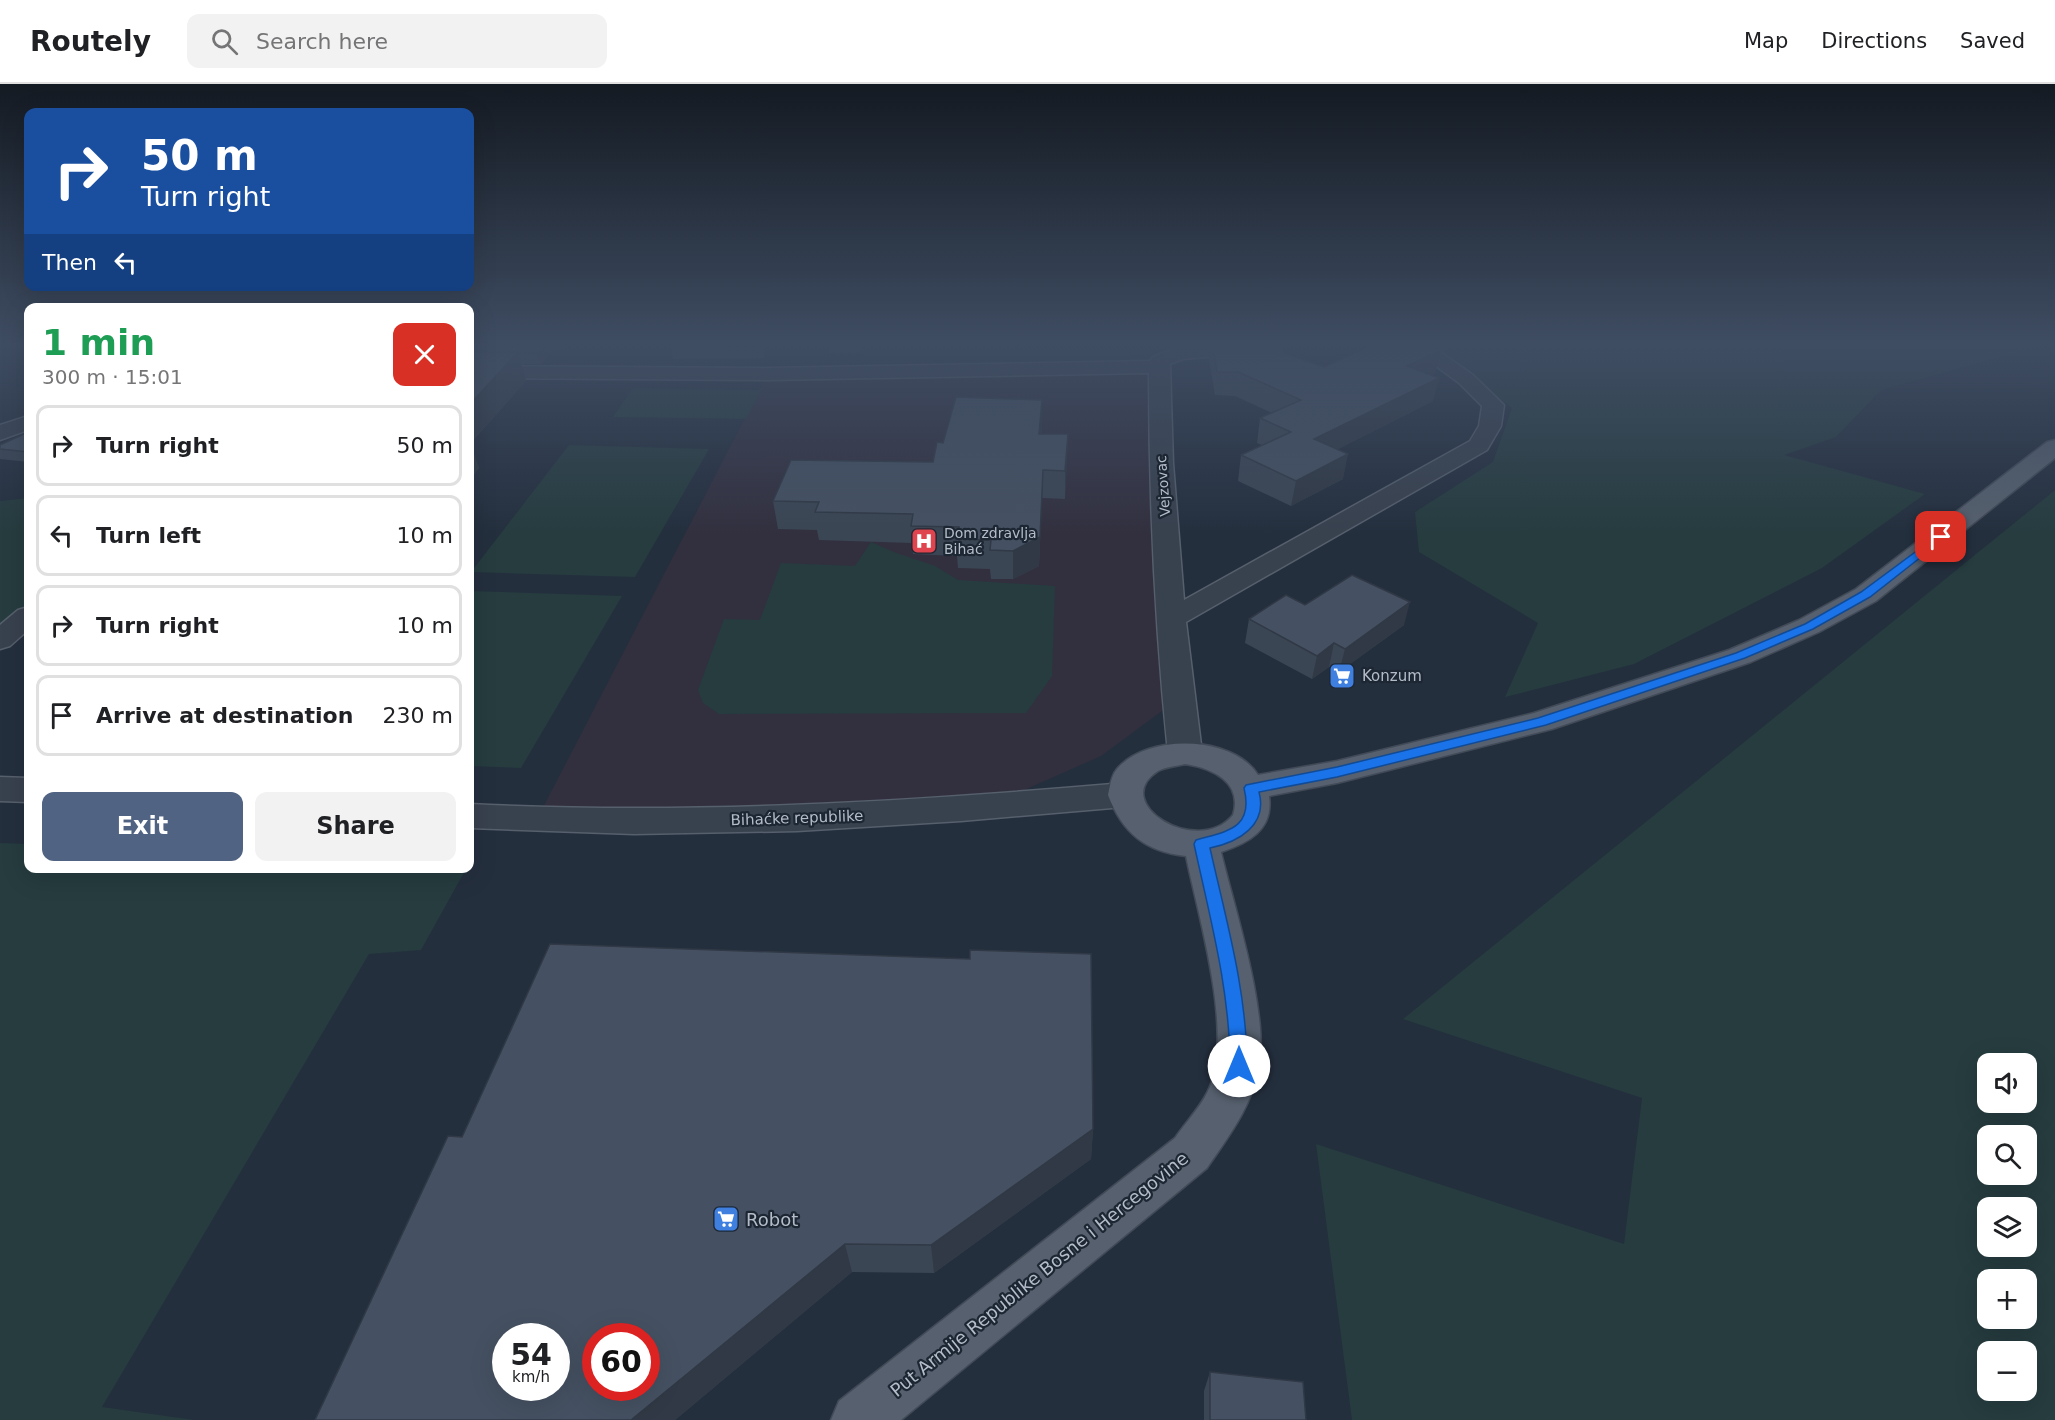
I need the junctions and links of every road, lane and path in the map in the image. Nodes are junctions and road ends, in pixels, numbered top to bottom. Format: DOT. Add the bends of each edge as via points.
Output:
graph roads {
  1 [pos="1160,409"];
  2 [pos="1492,409"];
  3 [pos="24,424"];
  4 [pos="0,433"];
  5 [pos="2055,447"];
  6 [pos="1172,618"];
  7 [pos="24,619"];
  8 [pos="0,640"];
  9 [pos="1185,753"];
  10 [pos="1251,788"];
  11 [pos="0,789"];
  12 [pos="24,790"];
  13 [pos="1124,795"];
  14 [pos="474,816"];
  15 [pos="1201,844"];
  16 [pos="858,1420"];
  1 -- 6 [label="street, Vejzovac"];
  2 -- 6 [label="street" via="1490,426 1479,445"];
  3 -- 4 [label="street"];
  5 -- 10 [label="main road" via="1866,595 1809,626 1740,656 1541,722 1359,767"];
  6 -- 9 [label="street, Vejzovac"];
  7 -- 8 [label="street"];
  9 -- 10 [label="main road" via="1225,763"];
  9 -- 13 [label="main road" via="1148,760 1126,782"];
  10 -- 15 [label="main road" via="1255,804 1246,825 1223,840"];
  11 -- 12 [label="street"];
  13 -- 14 [label="street, Bihaćke republike" via="815,819 547,821"];
  13 -- 15 [label="main road" via="1128,811 1157,836"];
  15 -- 16 [label="main road, Put Armije Republike Bosne i Hercegovine" via="1234,988 1239,1028 1239,1066 1226,1103 1191,1153"];
}
